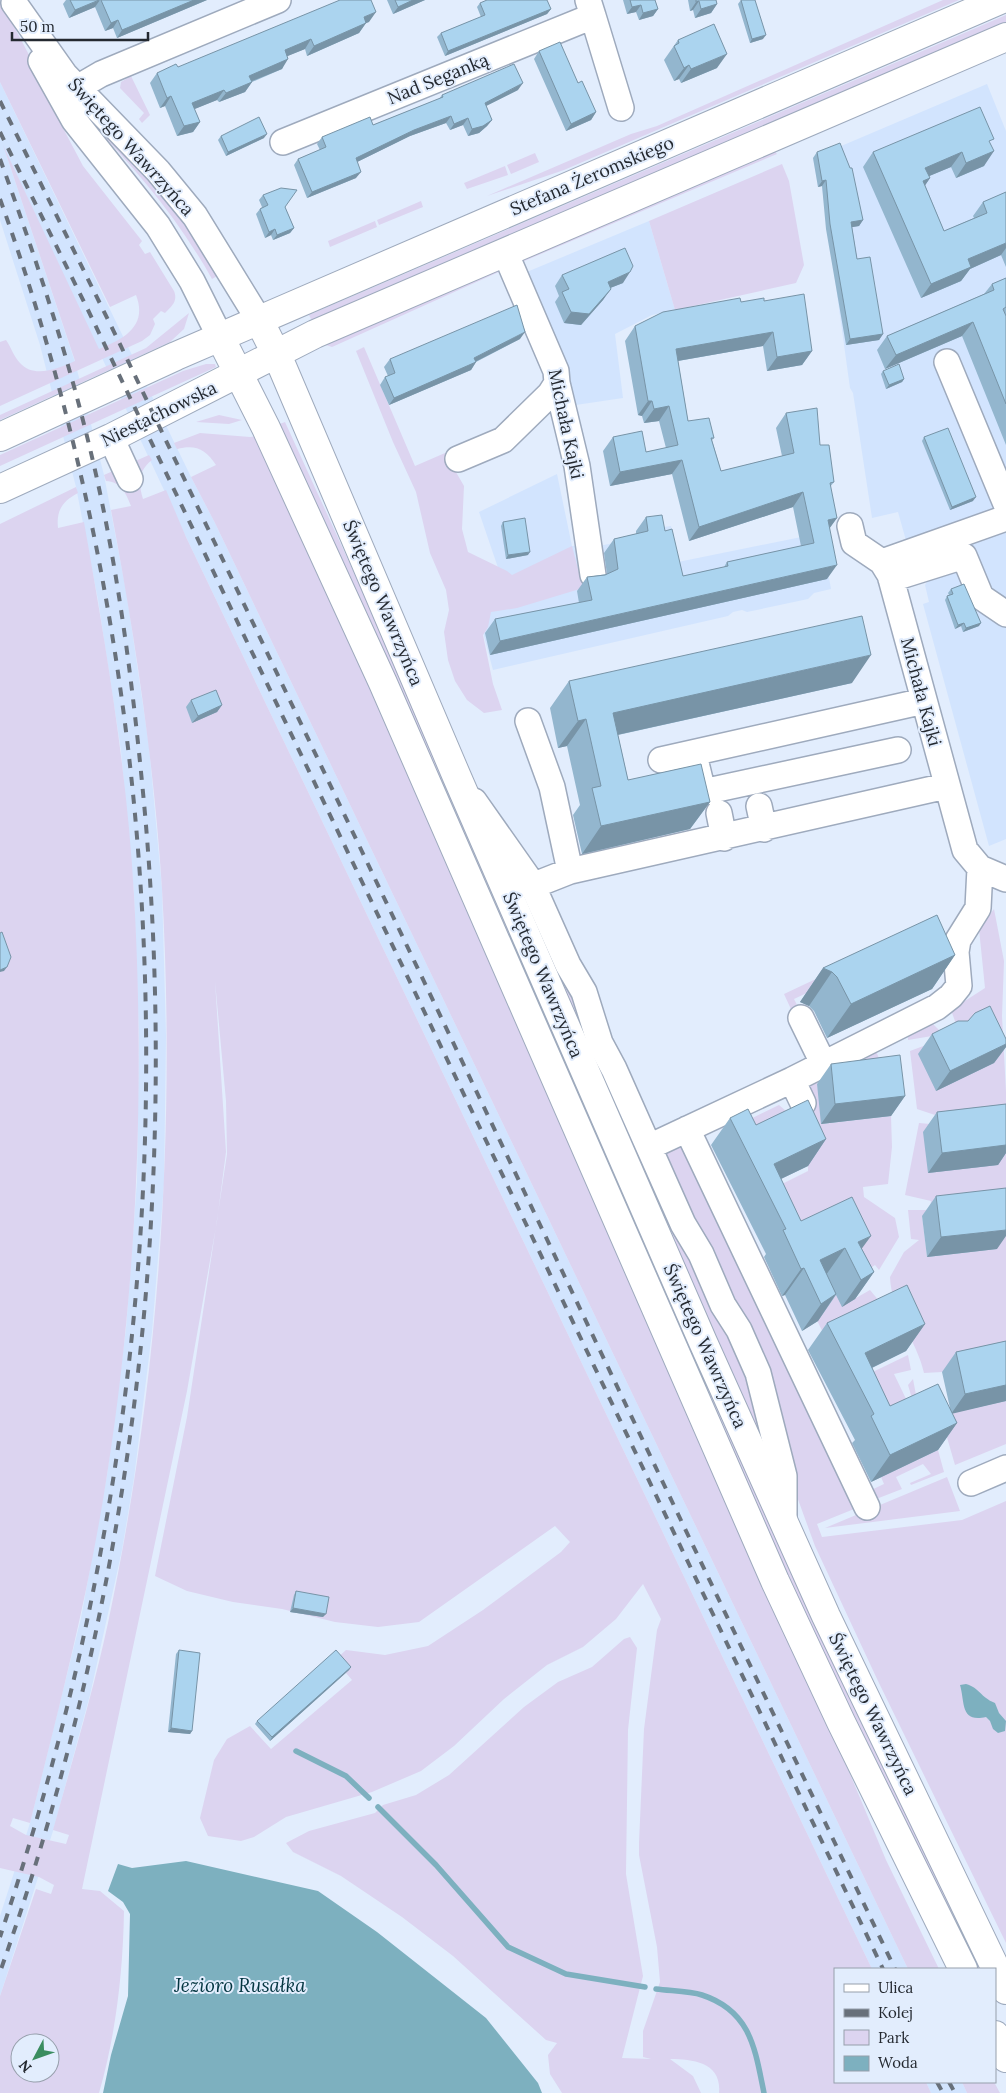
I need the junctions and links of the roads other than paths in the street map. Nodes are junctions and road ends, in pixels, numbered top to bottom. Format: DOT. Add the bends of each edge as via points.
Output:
graph roads {
  1 [pos="278,0"];
  2 [pos="1000,0"];
  3 [pos="13,1"];
  4 [pos="590,8"];
  5 [pos="1006,37"];
  6 [pos="70,94"];
  7 [pos="620,108"];
  8 [pos="283,142"];
  9 [pos="505,252"];
  10 [pos="259,320"];
  11 [pos="315,334"];
  12 [pos="220,337"];
  13 [pos="277,354"];
  14 [pos="948,362"];
  15 [pos="239,374"];
  16 [pos="557,383"];
  17 [pos="0,437"];
  18 [pos="112,438"];
  19 [pos="458,459"];
  20 [pos="130,479"];
  21 [pos="0,489"];
  22 [pos="1006,504"];
  23 [pos="1006,518"];
  24 [pos="850,526"];
  25 [pos="886,570"];
  26 [pos="593,575"];
  27 [pos="1006,614"];
  28 [pos="924,701"];
  29 [pos="528,721"];
  30 [pos="898,750"];
  31 [pos="694,753"];
  32 [pos="661,760"];
  33 [pos="457,777"];
  34 [pos="946,786"];
  35 [pos="719,813"];
  36 [pos="724,838"];
  37 [pos="980,868"];
  38 [pos="570,871"];
  39 [pos="1006,879"];
  40 [pos="532,886"];
  41 [pos="801,1018"];
  42 [pos="832,1066"];
  43 [pos="792,1080"];
  44 [pos="804,1103"];
  45 [pos="687,1129"];
  46 [pos="650,1148"];
  47 [pos="733,1206"];
  48 [pos="803,1372"];
  49 [pos="841,1431"];
  50 [pos="1006,1468"];
  51 [pos="971,1483"];
  52 [pos="867,1507"];
  53 [pos="784,1524"];
  54 [pos="963,1968"];
  55 [pos="995,1968"];
  56 [pos="996,1969"];
  57 [pos="1006,1990"];
  58 [pos="996,2036"];
  59 [pos="1006,2058"];
  1 -- 6 [label="street" via="101,74"];
  2 -- 10 [label="main road, Stefana Żeromskiego"];
  3 -- 6 [label="street, Świętego Wawrzyńca" via="39,59"];
  4 -- 7 [label="street, Nad Seganką"];
  4 -- 8 [label="street, Nad Seganką"];
  5 -- 9 [label="main road, Stefana Żeromskiego"];
  6 -- 10 [label="street, Świętego Wawrzyńca" via="152,165 185,203 213,242"];
  6 -- 12 [label="street, Świętego Wawrzyńca" via="101,156 158,226 192,281"];
  9 -- 11 [label="main road, Stefana Żeromskiego"];
  9 -- 16 [label="street, Michała Kajki" via="556,370"];
  10 -- 12 [label="main road, Stefana Żeromskiego"];
  10 -- 13 [label="main road, Świętego Wawrzyńca"];
  11 -- 13 [label="main road, Niestachowska"];
  12 -- 15 [label="main road, Świętego Wawrzyńca"];
  12 -- 17 [label="main road, Stefana Żeromskiego"];
  13 -- 15 [label="main road, Niestachowska"];
  13 -- 33 [label="main road, Świętego Wawrzyńca"];
  14 -- 22 [label="street"];
  15 -- 18 [label="main road, Niestachowska"];
  15 -- 54 [label="main road, Świętego Wawrzyńca" via="382,683 775,1580"];
  16 -- 19 [label="street" via="503,440"];
  16 -- 26 [label="street, Michała Kajki" via="577,466"];
  18 -- 20 [label="street"];
  18 -- 21 [label="main road, Niestachowska"];
  23 -- 25 [label="street"];
  24 -- 25 [label="street" via="854,543"];
  25 -- 27 [label="street" via="964,556 981,597"];
  25 -- 28 [label="street, Michała Kajki"];
  28 -- 31 [label="street"];
  28 -- 34 [label="street, Michała Kajki"];
  29 -- 38 [label="street" via="552,787"];
  30 -- 31 [label="street" via="703,792"];
  31 -- 32 [label="street"];
  33 -- 40 [label="street"];
  33 -- 53 [label="main road, Świętego Wawrzyńca"];
  34 -- 36 [label="street" via="761,817"];
  34 -- 37 [label="street, Michała Kajki" via="965,850"];
  35 -- 36 [label="street"];
  36 -- 38 [label="street"];
  37 -- 39 [label="street"];
  37 -- 42 [label="street" via="978,908 958,940 959,986 951,996 943,1018"];
  38 -- 40 [label="street"];
  40 -- 46 [label="street" via="584,992 600,1043"];
  41 -- 42 [label="street"];
  42 -- 43 [label="street"];
  43 -- 44 [label="street"];
  43 -- 45 [label="street"];
  45 -- 46 [label="street"];
  45 -- 47 [label="street" via="713,1163"];
  45 -- 48 [label="street"];
  46 -- 53 [label="street" via="683,1224 758,1372 784,1476"];
  48 -- 49 [label="street" via="822,1391"];
  48 -- 52 [label="street"];
  50 -- 51 [label="street"];
  53 -- 55 [label="main road, Świętego Wawrzyńca"];
  56 -- 57 [label="main road, Świętego Wawrzyńca"];
  58 -- 59 [label="main road"];
}
